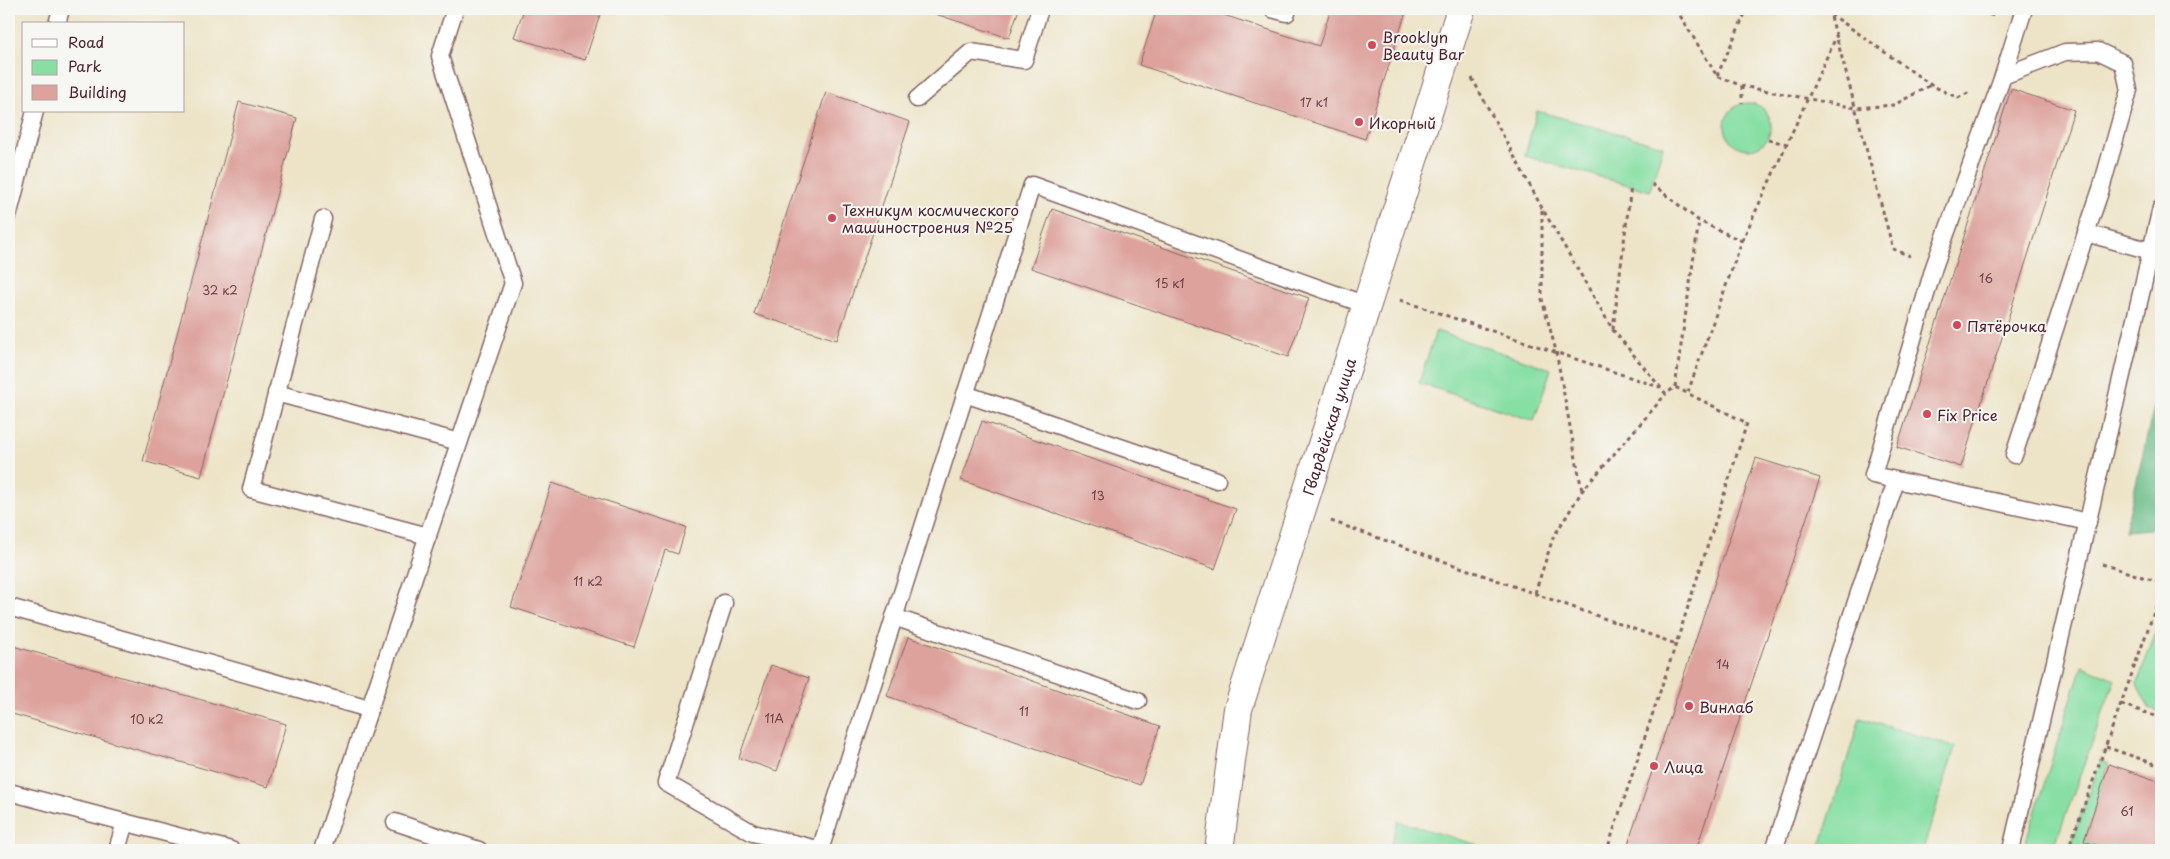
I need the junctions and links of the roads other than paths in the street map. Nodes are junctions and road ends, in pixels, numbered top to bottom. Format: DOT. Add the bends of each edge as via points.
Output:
graph roads {
  1 [pos="61,9"];
  2 [pos="455,9"];
  3 [pos="1040,9"];
  4 [pos="1272,9"];
  5 [pos="1288,9"];
  6 [pos="1461,9"];
  7 [pos="2024,9"];
  8 [pos="58,22"];
  9 [pos="2003,76"];
  10 [pos="917,99"];
  11 [pos="35,112"];
  12 [pos="2161,208"];
  13 [pos="9,213"];
  14 [pos="323,219"];
  15 [pos="2086,232"];
  16 [pos="2151,251"];
  17 [pos="1368,298"];
  18 [pos="276,393"];
  19 [pos="965,394"];
  20 [pos="460,442"];
  21 [pos="2014,455"];
  22 [pos="1217,480"];
  23 [pos="1896,481"];
  24 [pos="2088,522"];
  25 [pos="428,536"];
  26 [pos="724,603"];
  27 [pos="9,607"];
  28 [pos="894,617"];
  29 [pos="1138,701"];
  30 [pos="369,709"];
  31 [pos="9,792"];
  32 [pos="125,822"];
  33 [pos="395,822"];
  34 [pos="117,850"];
  35 [pos="231,850"];
  36 [pos="322,850"];
  37 [pos="479,850"];
  38 [pos="820,850"];
  39 [pos="1219,850"];
  40 [pos="1774,850"];
  41 [pos="2011,850"];
  1 -- 8 [label="lane"];
  2 -- 20 [label="lane" via="440,56 513,283"];
  3 -- 10 [label="lane" via="1024,60 971,52"];
  4 -- 5 [label="lane" via="1287,14"];
  6 -- 17 [label="street, Гвардейская улица"];
  7 -- 9 [label="lane"];
  9 -- 15 [label="lane" via="2065,52 2098,51 2123,64 2129,90"];
  9 -- 23 [label="lane" via="1934,267 1873,475"];
  11 -- 13 [label="lane"];
  12 -- 16 [label="lane"];
  14 -- 18 [label="lane"];
  15 -- 16 [label="lane"];
  15 -- 21 [label="lane"];
  16 -- 24 [label="lane"];
  17 -- 19 [label="lane" via="1032,185"];
  17 -- 39 [label="street, Гвардейская улица" via="1238,709"];
  18 -- 20 [label="lane"];
  18 -- 25 [label="lane" via="251,489"];
  19 -- 22 [label="lane"];
  19 -- 28 [label="lane"];
  20 -- 25 [label="lane"];
  23 -- 24 [label="lane"];
  23 -- 40 [label="lane"];
  24 -- 41 [label="lane"];
  25 -- 30 [label="lane"];
  26 -- 38 [label="lane" via="666,783 752,833"];
  27 -- 30 [label="lane"];
  28 -- 29 [label="lane"];
  28 -- 38 [label="lane"];
  30 -- 36 [label="lane"];
  31 -- 32 [label="lane"];
  32 -- 34 [label="lane"];
  32 -- 35 [label="lane"];
  33 -- 37 [label="lane"];
}
